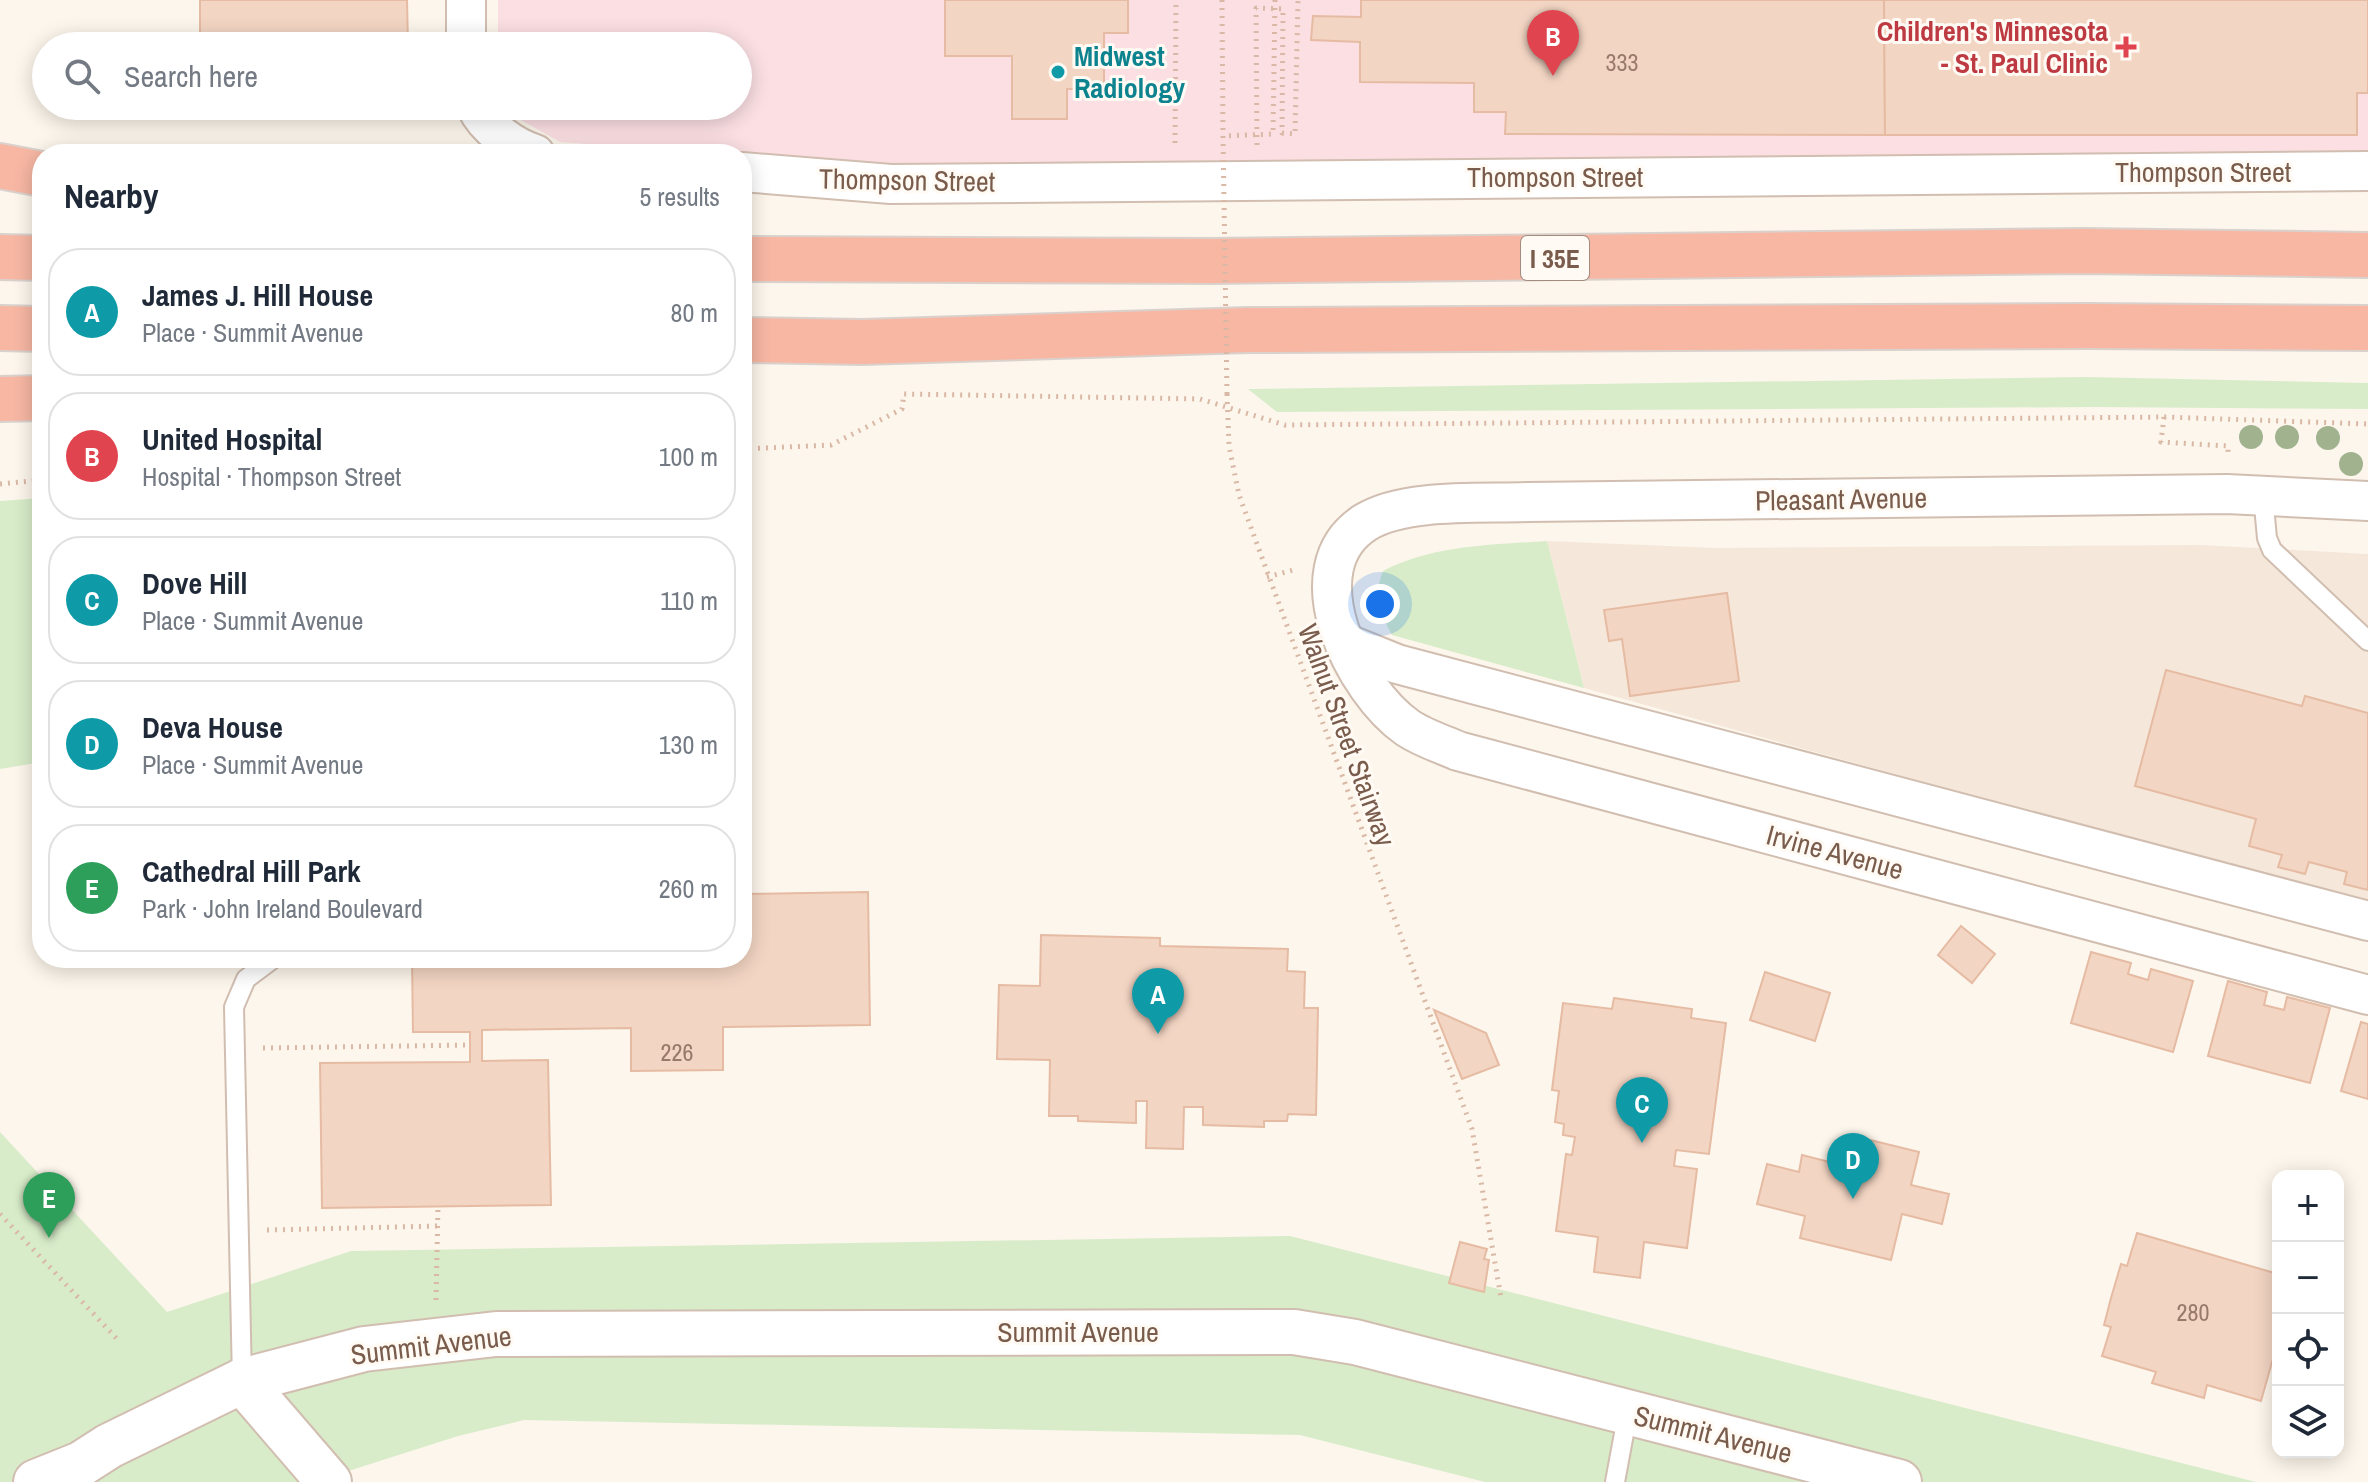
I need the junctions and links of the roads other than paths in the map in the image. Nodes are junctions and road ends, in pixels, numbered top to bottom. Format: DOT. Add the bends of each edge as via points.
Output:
graph roads {
  1 [pos="466,0"];
  2 [pos="466,32"];
  3 [pos="488,120"];
  4 [pos="514,144"];
  5 [pos="0,166"];
  6 [pos="2368,171"];
  7 [pos="32,172"];
  8 [pos="752,173"];
  9 [pos="2368,255"];
  10 [pos="0,257"];
  11 [pos="32,258"];
  12 [pos="752,259"];
  13 [pos="0,328"];
  14 [pos="2368,328"];
  15 [pos="32,329"];
  16 [pos="752,340"];
  17 [pos="862,342"];
  18 [pos="752,354"];
  19 [pos="32,398"];
  20 [pos="0,399"];
  21 [pos="2263,495"];
  22 [pos="2368,501"];
  23 [pos="1334,558"];
  24 [pos="2368,641"];
  25 [pos="1345,643"];
  26 [pos="2368,921"];
  27 [pos="261,968"];
  28 [pos="2368,995"];
  29 [pos="242,1381"];
  30 [pos="1628,1412"];
  31 [pos="74,1473"];
  32 [pos="36,1482"];
  33 [pos="329,1482"];
  34 [pos="1615,1482"];
  35 [pos="1899,1482"];
  1 -- 2 [label="street"];
  3 -- 4 [label="street"];
  5 -- 7 [label="highway"];
  6 -- 8 [label="street, Thompson Street" via="891,184"];
  9 -- 12 [label="highway, I 35E" via="2085,251 1213,261"];
  10 -- 11 [label="highway"];
  13 -- 15 [label="highway"];
  14 -- 17 [label="highway" via="1248,330"];
  16 -- 17 [label="highway"];
  17 -- 18 [label="highway"];
  19 -- 20 [label="highway"];
  21 -- 22 [label="street, Pleasant Avenue"];
  21 -- 23 [label="street, Pleasant Avenue" via="1414,507 1365,522"];
  21 -- 24 [label="lane" via="2272,550"];
  23 -- 25 [label="street, Irvine Avenue" via="1333,610"];
  25 -- 26 [label="street" via="1413,668"];
  25 -- 28 [label="street, Irvine Avenue" via="1386,708 1408,728 1458,751"];
  27 -- 29 [label="lane" via="246,979 234,1007"];
  29 -- 30 [label="street, Summit Avenue" via="364,1349 496,1334 1294,1332 1355,1342"];
  29 -- 31 [label="street, Summit Avenue" via="157,1421"];
  29 -- 33 [label="street"];
  30 -- 34 [label="lane"];
  30 -- 35 [label="street, Summit Avenue"];
  31 -- 32 [label="street, Summit Avenue"];
}
